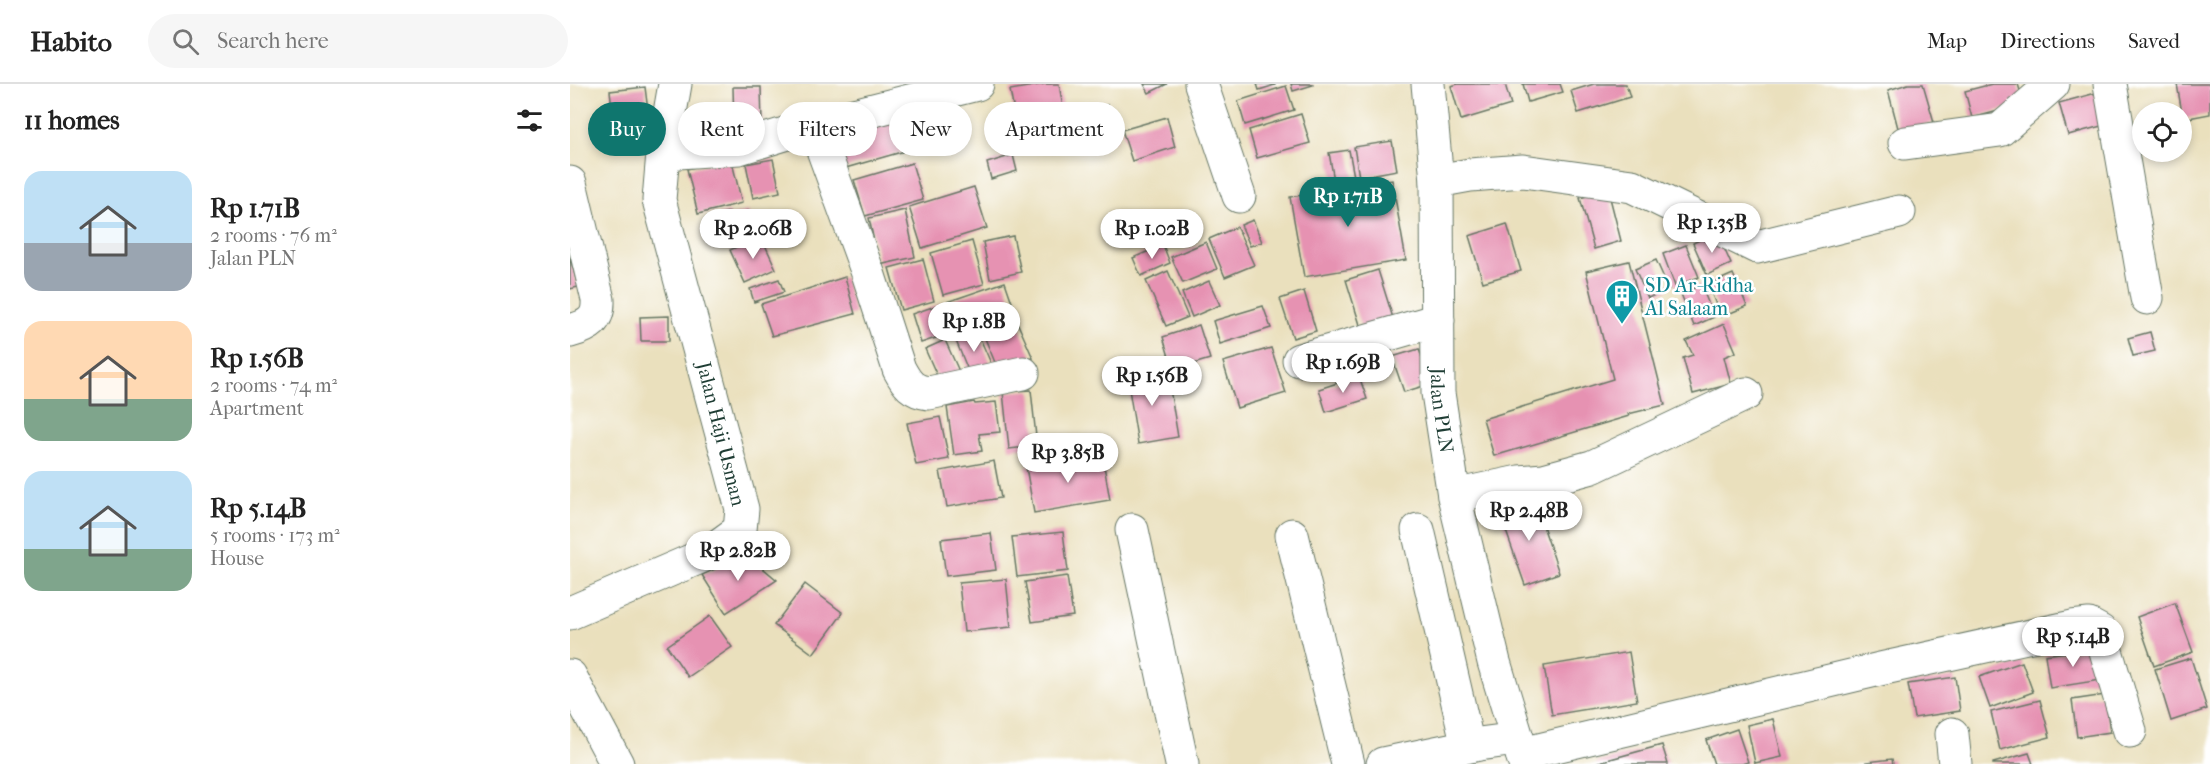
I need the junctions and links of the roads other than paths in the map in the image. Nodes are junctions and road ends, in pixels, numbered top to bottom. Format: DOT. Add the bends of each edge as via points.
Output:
graph roads {
  1 [pos="675,84"];
  2 [pos="977,84"];
  3 [pos="1201,84"];
  4 [pos="1428,84"];
  5 [pos="2053,84"];
  6 [pos="2110,84"];
  7 [pos="877,109"];
  8 [pos="666,136"];
  9 [pos="777,136"];
  10 [pos="1905,143"];
  11 [pos="666,153"];
  12 [pos="663,156"];
  13 [pos="825,156"];
  14 [pos="1437,181"];
  15 [pos="570,183"];
  16 [pos="1239,196"];
  17 [pos="1899,212"];
  18 [pos="2147,298"];
  19 [pos="1438,320"];
  20 [pos="570,331"];
  21 [pos="1299,360"];
  22 [pos="1023,373"];
  23 [pos="1746,394"];
  24 [pos="1454,496"];
  25 [pos="1132,530"];
  26 [pos="1418,530"];
  27 [pos="1292,536"];
  28 [pos="570,613"];
  29 [pos="570,676"];
  30 [pos="2130,731"];
  31 [pos="1468,746"];
  32 [pos="1521,752"];
  33 [pos="617,764"];
  34 [pos="1182,764"];
  35 [pos="1348,764"];
  36 [pos="1383,764"];
  1 -- 8 [label="street"];
  2 -- 7 [label="street"];
  3 -- 16 [label="street"];
  4 -- 14 [label="street, Jalan PLN"];
  5 -- 10 [label="street" via="2000,130"];
  6 -- 18 [label="street"];
  9 -- 11 [label="street" via="739,148"];
  12 -- 28 [label="street, Jalan Haji Usman" via="659,200 742,509 741,530 707,554"];
  13 -- 22 [label="street" via="907,384 916,391 929,393"];
  14 -- 17 [label="street" via="1523,171 1632,186 1757,247"];
  14 -- 19 [label="street, Jalan PLN"];
  15 -- 20 [label="street" via="598,311 593,320"];
  19 -- 21 [label="street"];
  19 -- 24 [label="street, Jalan PLN" via="1438,393"];
  23 -- 24 [label="street" via="1592,467"];
  24 -- 32 [label="street, Jalan PLN" via="1494,662"];
  25 -- 34 [label="street"];
  26 -- 31 [label="street"];
  27 -- 35 [label="street"];
  29 -- 33 [label="street"];
  30 -- 32 [label="street" via="2100,631 2090,625"];
  31 -- 32 [label="street"];
  31 -- 36 [label="street"];
}
